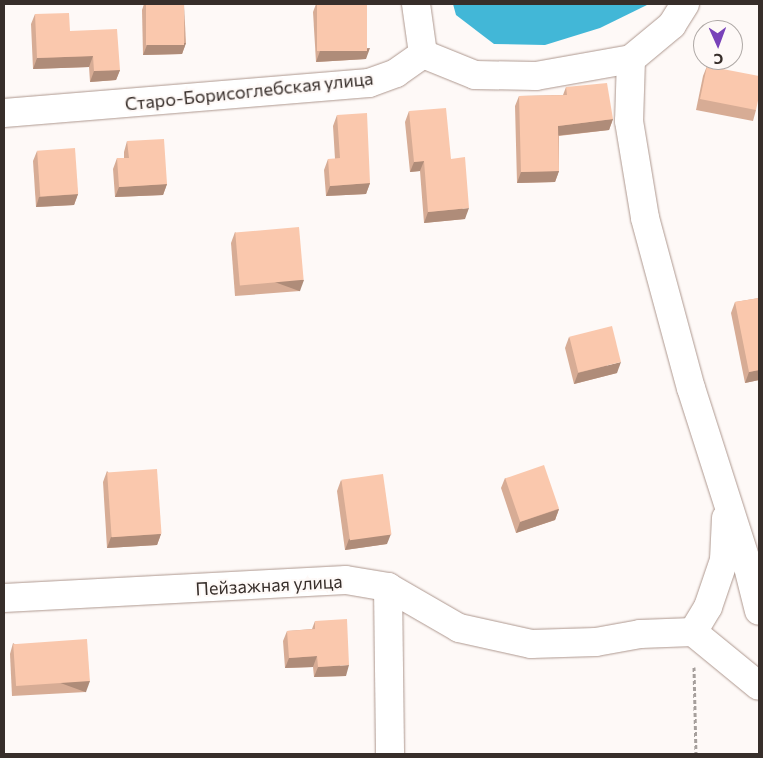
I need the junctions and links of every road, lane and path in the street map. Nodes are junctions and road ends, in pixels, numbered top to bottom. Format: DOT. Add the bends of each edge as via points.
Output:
graph roads {
  1 [pos="416,4"];
  2 [pos="685,4"];
  3 [pos="423,54"];
  4 [pos="631,59"];
  5 [pos="4,113"];
  6 [pos="728,501"];
  7 [pos="388,587"];
  8 [pos="4,598"];
  9 [pos="759,611"];
  10 [pos="693,632"];
  11 [pos="759,686"];
  12 [pos="390,754"];
  13 [pos="696,754"];
  1 -- 3 [label="street"];
  2 -- 4 [label="street" via="672,25"];
  3 -- 4 [label="street" via="475,75 536,76"];
  3 -- 5 [label="street, Старо-Борисоглебская улица" via="396,73 369,83"];
  4 -- 6 [label="street" via="629,121 645,218 691,388"];
  6 -- 9 [label="street"];
  6 -- 10 [label="street" via="724,560 708,607"];
  7 -- 8 [label="street, Пейзажная улица" via="346,580"];
  7 -- 10 [label="street, Пейзажная улица" via="459,628 531,644 596,642 640,634"];
  7 -- 12 [label="street"];
  10 -- 11 [label="street"];
  10 -- 13 [label="path"];
}
